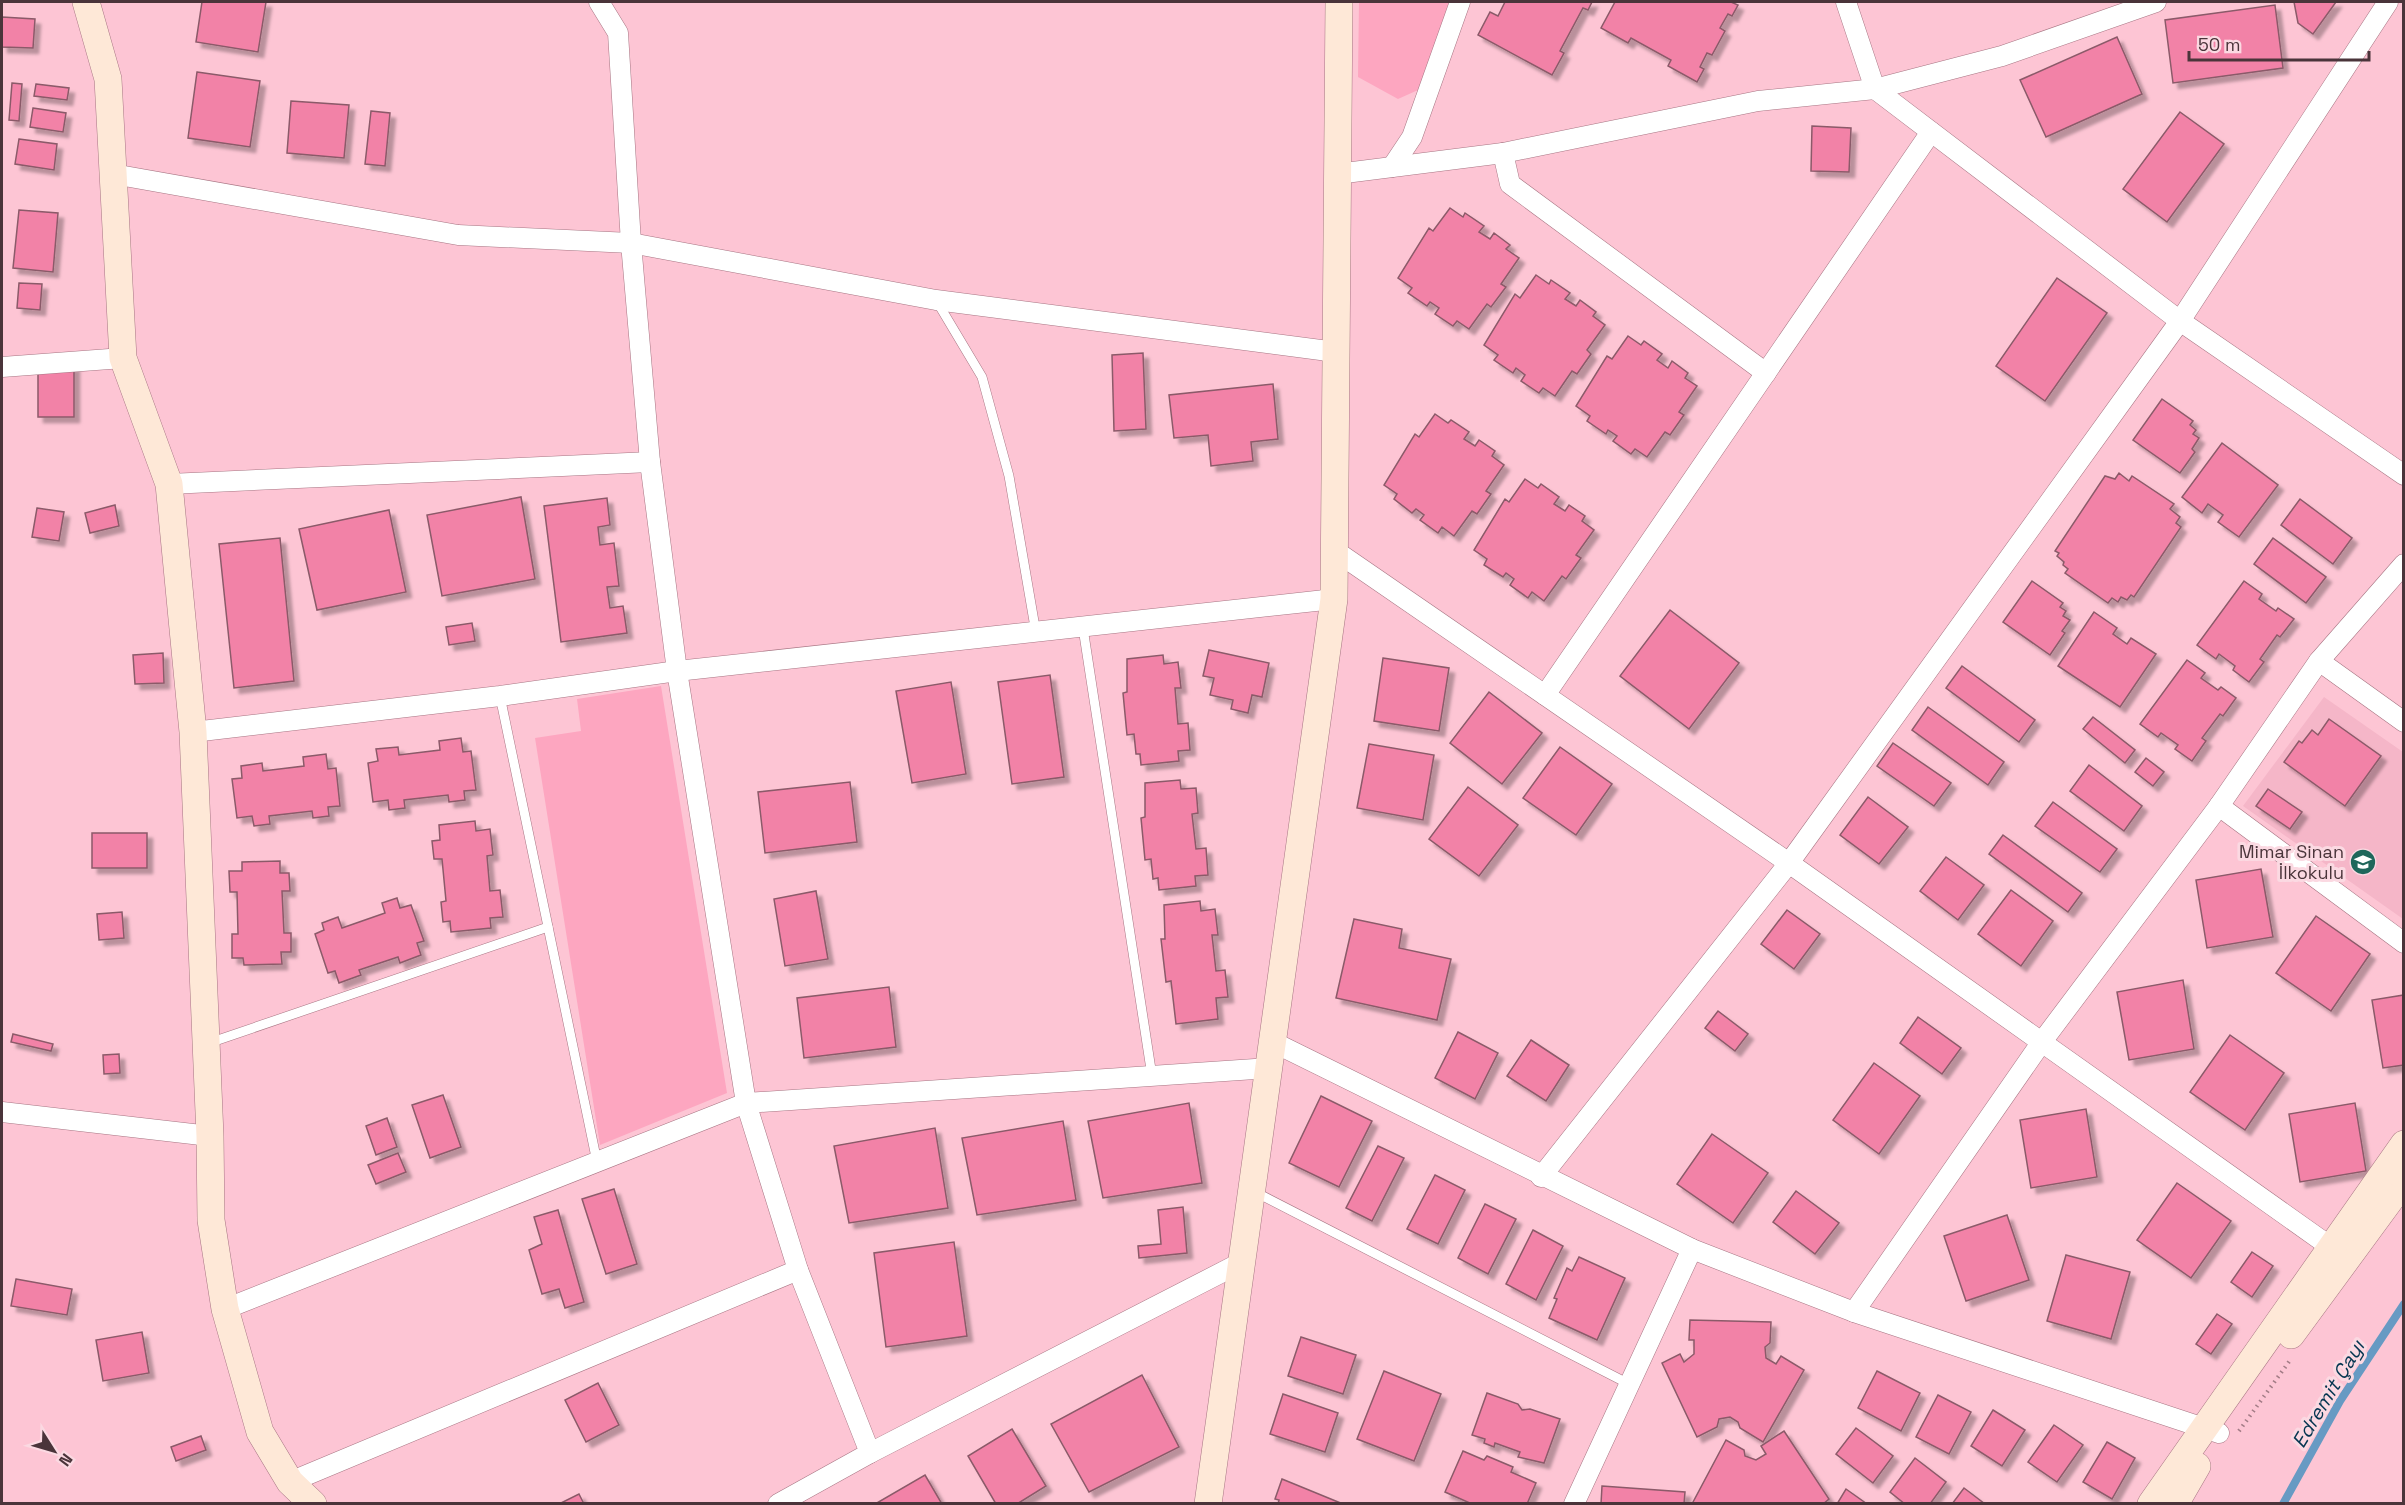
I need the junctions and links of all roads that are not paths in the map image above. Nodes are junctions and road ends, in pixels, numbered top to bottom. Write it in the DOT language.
graph roads {
  1 [pos="86,2"];
  2 [pos="599,2"];
  3 [pos="1339,2"];
  4 [pos="1460,2"];
  5 [pos="1846,2"];
  6 [pos="2156,2"];
  7 [pos="2388,2"];
  8 [pos="1875,89"];
  9 [pos="1931,132"];
  10 [pos="1503,153"];
  11 [pos="1392,167"];
  12 [pos="113,174"];
  13 [pos="1337,174"];
  14 [pos="631,243"];
  15 [pos="936,300"];
  16 [pos="2180,321"];
  17 [pos="1336,352"];
  18 [pos="123,358"];
  19 [pos="2,367"];
  20 [pos="1766,373"];
  21 [pos="650,462"];
  22 [pos="2403,474"];
  23 [pos="169,484"];
  24 [pos="1334,550"];
  25 [pos="2403,564"];
  26 [pos="1334,599"];
  27 [pos="1083,628"];
  28 [pos="1036,634"];
  29 [pos="2319,661"];
  30 [pos="677,671"];
  31 [pos="1545,695"];
  32 [pos="500,696"];
  33 [pos="2403,722"];
  34 [pos="193,732"];
  35 [pos="2219,806"];
  36 [pos="1789,863"];
  37 [pos="548,927"];
  38 [pos="2403,944"];
  39 [pos="2041,1043"];
  40 [pos="206,1044"];
  41 [pos="1272,1055"];
  42 [pos="1152,1076"];
  43 [pos="746,1103"];
  44 [pos="2,1112"];
  45 [pos="210,1136"];
  46 [pos="2403,1144"];
  47 [pos="597,1162"];
  48 [pos="1541,1177"];
  49 [pos="2403,1181"];
  50 [pos="1252,1191"];
  51 [pos="1692,1249"];
  52 [pos="2339,1253"];
  53 [pos="1242,1262"];
  54 [pos="798,1270"];
  55 [pos="225,1309"];
  56 [pos="1854,1312"];
  57 [pos="1629,1384"];
  58 [pos="2211,1431"];
  59 [pos="870,1453"];
  60 [pos="290,1482"];
  61 [pos="313,1503"];
  62 [pos="778,1503"];
  63 [pos="1208,1503"];
  64 [pos="1574,1503"];
  65 [pos="2151,1503"];
  66 [pos="2175,1503"];
  1 -- 12 [label="street"];
  2 -- 14 [label="street"];
  3 -- 13 [label="street"];
  4 -- 11 [label="street"];
  5 -- 8 [label="street"];
  6 -- 8 [label="street"];
  7 -- 16 [label="street"];
  8 -- 9 [label="street"];
  8 -- 10 [label="street"];
  9 -- 16 [label="street"];
  9 -- 20 [label="street"];
  10 -- 11 [label="street"];
  10 -- 20 [label="street"];
  11 -- 13 [label="street"];
  12 -- 14 [label="street"];
  12 -- 18 [label="street"];
  13 -- 17 [label="street"];
  14 -- 15 [label="street"];
  14 -- 21 [label="street"];
  15 -- 17 [label="street"];
  15 -- 28 [label="lane"];
  16 -- 22 [label="street"];
  16 -- 36 [label="street"];
  17 -- 24 [label="street"];
  18 -- 19 [label="street"];
  18 -- 23 [label="street"];
  20 -- 31 [label="street"];
  21 -- 23 [label="street"];
  21 -- 30 [label="street"];
  23 -- 34 [label="street"];
  24 -- 26 [label="street"];
  24 -- 31 [label="street"];
  25 -- 29 [label="street"];
  26 -- 27 [label="street"];
  26 -- 41 [label="street"];
  27 -- 28 [label="street"];
  27 -- 42 [label="lane"];
  28 -- 30 [label="street"];
  29 -- 33 [label="street"];
  29 -- 35 [label="street"];
  30 -- 32 [label="street"];
  30 -- 43 [label="street"];
  31 -- 36 [label="street"];
  32 -- 34 [label="street"];
  32 -- 37 [label="lane"];
  34 -- 40 [label="street"];
  35 -- 38 [label="street"];
  35 -- 39 [label="street"];
  36 -- 39 [label="street"];
  36 -- 48 [label="street"];
  37 -- 40 [label="lane"];
  37 -- 47 [label="lane"];
  39 -- 52 [label="street"];
  39 -- 56 [label="street"];
  40 -- 45 [label="street"];
  41 -- 42 [label="street"];
  41 -- 48 [label="street"];
  41 -- 50 [label="street"];
  42 -- 43 [label="street"];
  43 -- 47 [label="street"];
  43 -- 54 [label="street"];
  44 -- 45 [label="street"];
  45 -- 55 [label="street"];
  46 -- 52 [label="street"];
  47 -- 55 [label="street"];
  48 -- 51 [label="street"];
  49 -- 52 [label="street"];
  50 -- 53 [label="street"];
  50 -- 57 [label="lane"];
  51 -- 56 [label="street"];
  51 -- 57 [label="street"];
  52 -- 58 [label="street"];
  53 -- 59 [label="street"];
  53 -- 63 [label="street"];
  54 -- 59 [label="street"];
  54 -- 60 [label="street"];
  55 -- 60 [label="street"];
  56 -- 58 [label="street"];
  57 -- 64 [label="street"];
  58 -- 65 [label="street"];
  58 -- 66 [label="street"];
  59 -- 62 [label="street"];
  60 -- 61 [label="street"];
}
